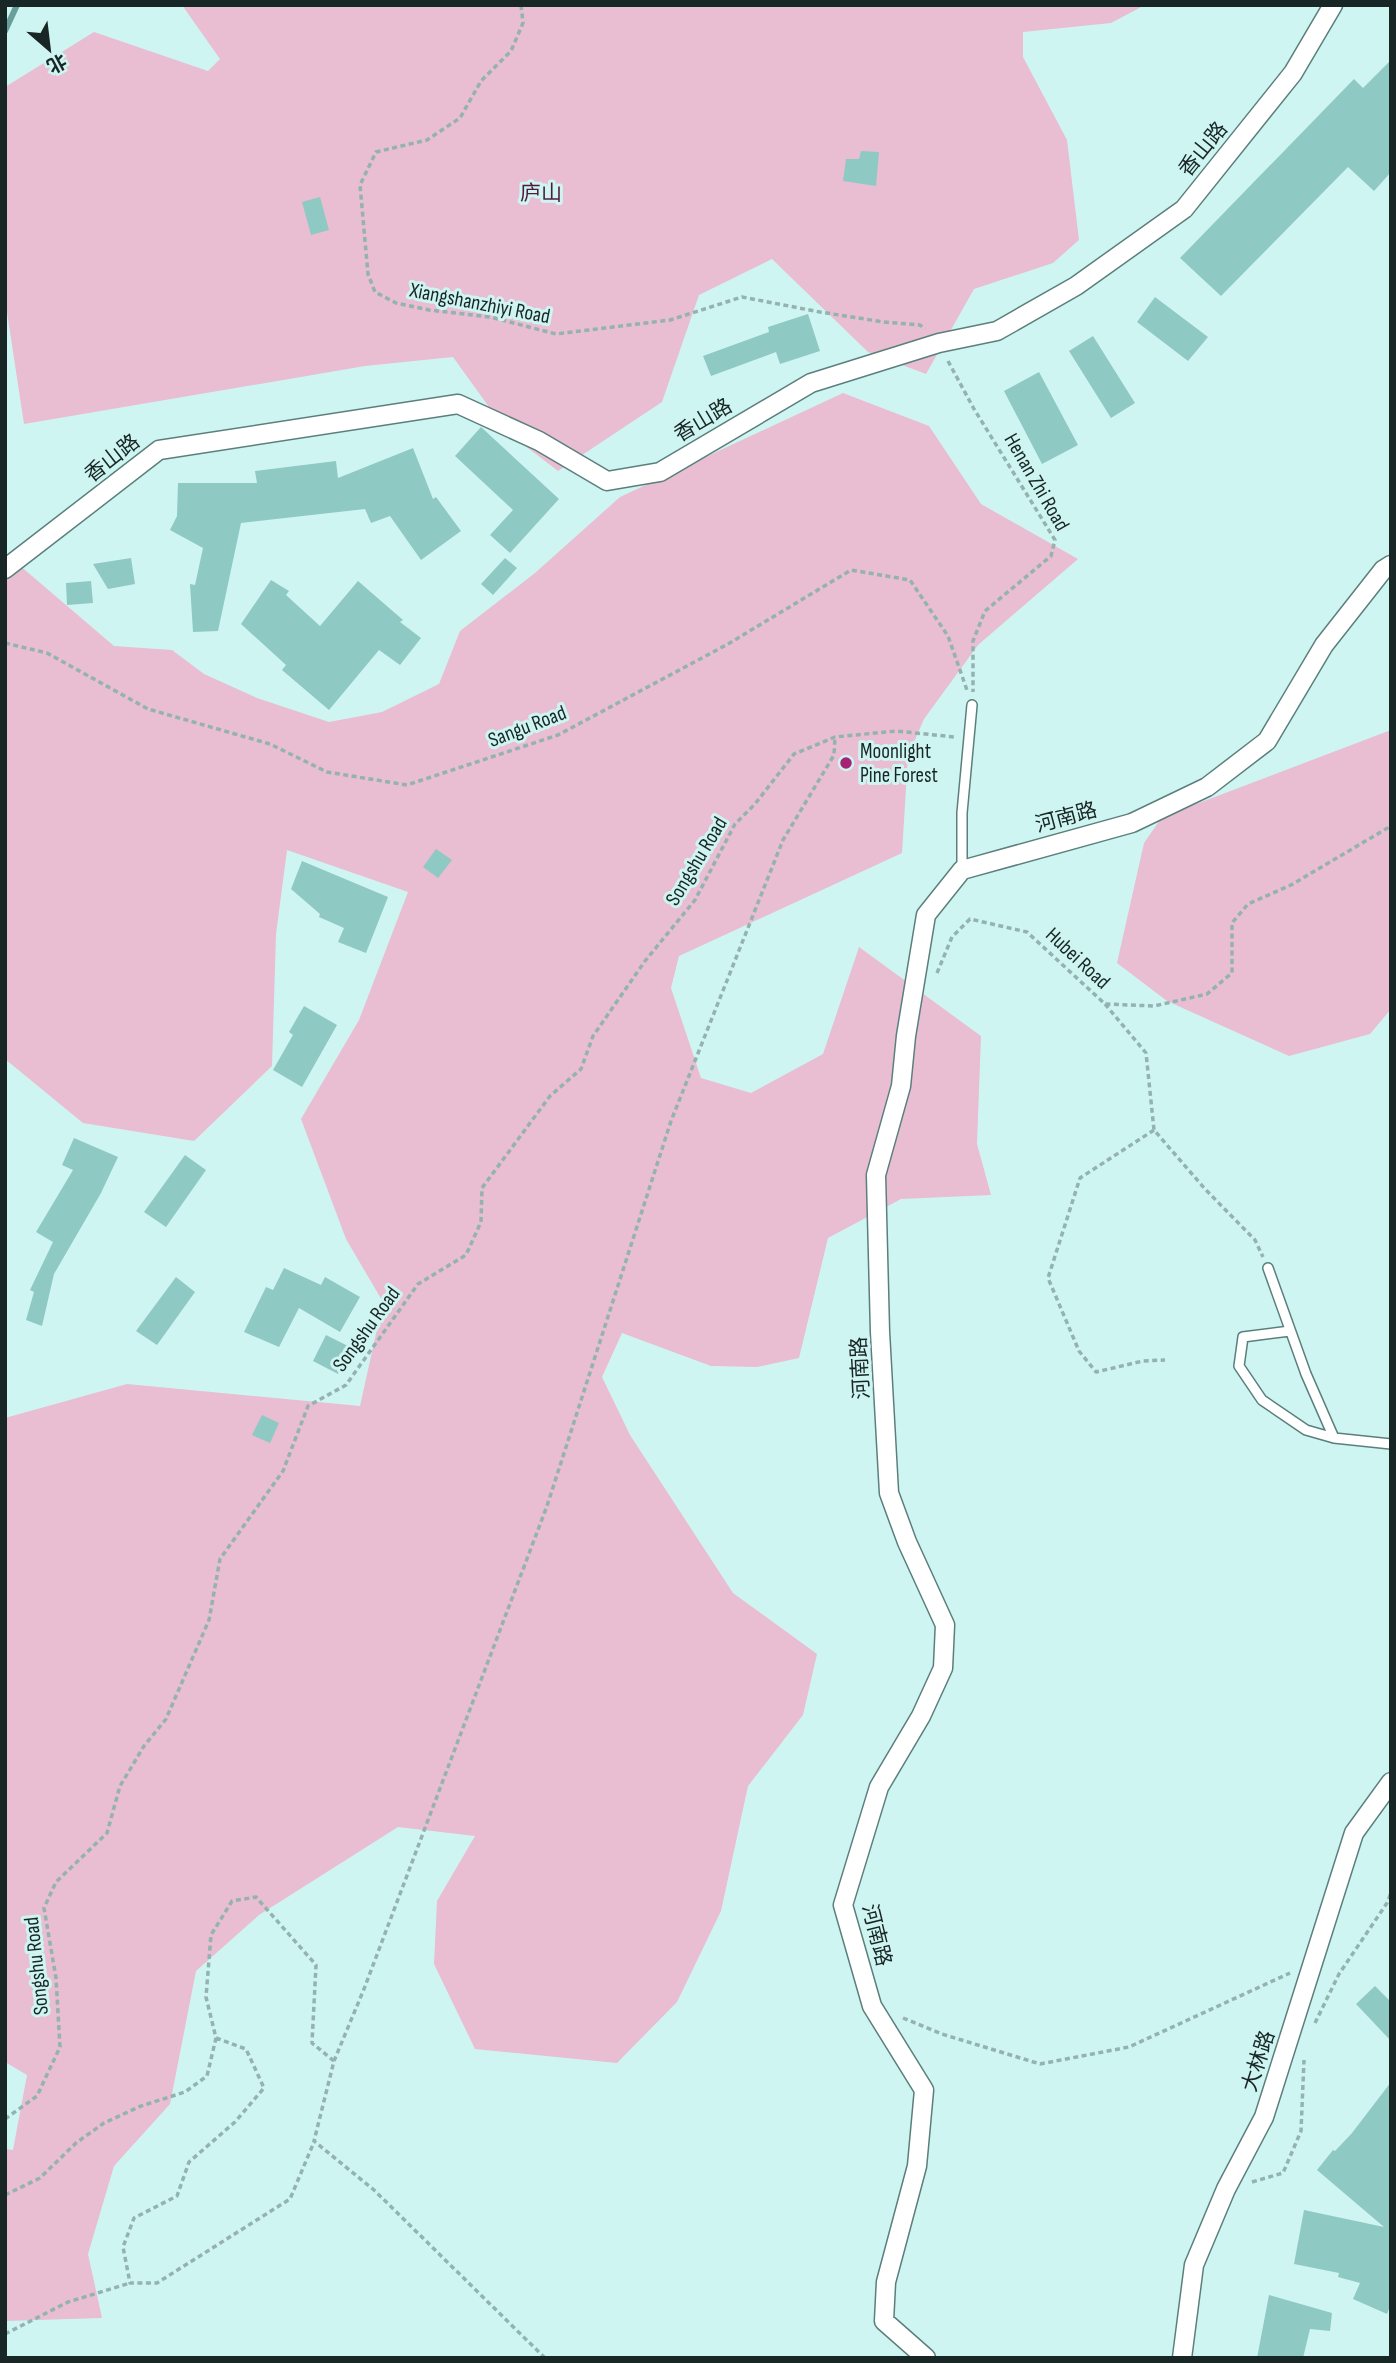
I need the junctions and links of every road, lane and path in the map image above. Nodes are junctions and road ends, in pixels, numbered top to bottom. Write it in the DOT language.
graph roads {
  1 [pos="521,5"];
  2 [pos="1334,5"];
  3 [pos="939,343"];
  4 [pos="1391,565"];
  5 [pos="5,569"];
  6 [pos="5,643"];
  7 [pos="972,705"];
  8 [pos="835,737"];
  9 [pos="969,738"];
  10 [pos="1391,826"];
  11 [pos="962,870"];
  12 [pos="936,975"];
  13 [pos="1105,1004"];
  14 [pos="1154,1130"];
  15 [pos="1268,1268"];
  16 [pos="1290,1331"];
  17 [pos="1165,1360"];
  18 [pos="1334,1438"];
  19 [pos="1391,1444"];
  20 [pos="1391,1782"];
  21 [pos="1391,1893"];
  22 [pos="1313,1962"];
  23 [pos="872,2006"];
  24 [pos="1310,2034"];
  25 [pos="216,2038"];
  26 [pos="1304,2058"];
  27 [pos="334,2061"];
  28 [pos="5,2119"];
  29 [pos="314,2141"];
  30 [pos="1226,2189"];
  31 [pos="5,2194"];
  32 [pos="130,2283"];
  33 [pos="5,2334"];
  34 [pos="545,2358"];
  35 [pos="926,2358"];
  36 [pos="1182,2358"];
  1 -- 3 [label="path, Xiangshanzhiyi Road"];
  2 -- 3 [label="street, 香山路"];
  3 -- 5 [label="street, 香山路"];
  3 -- 7 [label="path, Henan Zhi Road"];
  4 -- 11 [label="street, 河南路"];
  6 -- 7 [label="path, Sangu Road"];
  7 -- 9 [label="lane"];
  8 -- 9 [label="path, Songshu Road"];
  8 -- 27 [label="path"];
  8 -- 28 [label="path, Songshu Road"];
  9 -- 11 [label="lane"];
  10 -- 13 [label="path, Hubei Road"];
  11 -- 23 [label="street, 河南路"];
  12 -- 13 [label="path, Hubei Road"];
  13 -- 14 [label="path"];
  14 -- 15 [label="path"];
  14 -- 17 [label="path"];
  15 -- 16 [label="lane"];
  16 -- 18 [label="lane"];
  16 -- 18 [label="lane"];
  18 -- 19 [label="lane"];
  20 -- 22 [label="street, 大林路"];
  21 -- 24 [label="path"];
  22 -- 23 [label="path"];
  22 -- 30 [label="street, 大林路"];
  23 -- 35 [label="street, 河南路"];
  25 -- 27 [label="path"];
  25 -- 31 [label="path"];
  25 -- 32 [label="path"];
  26 -- 30 [label="path"];
  27 -- 29 [label="path"];
  29 -- 32 [label="path"];
  29 -- 34 [label="path"];
  30 -- 36 [label="street, 大林路"];
  32 -- 33 [label="path"];
}
